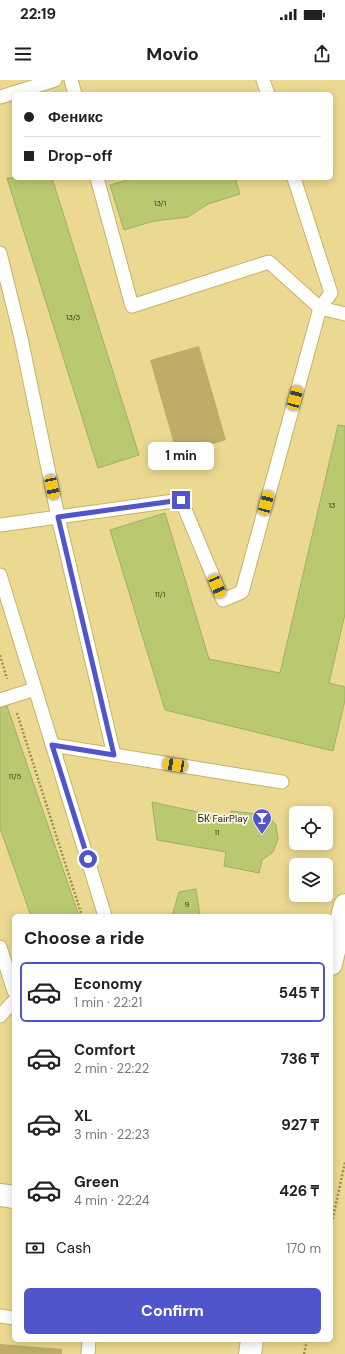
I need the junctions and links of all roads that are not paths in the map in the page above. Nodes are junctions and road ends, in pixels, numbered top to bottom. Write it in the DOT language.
graph roads {
  1 [pos="54,80"];
  2 [pos="71,80"];
  3 [pos="263,80"];
  4 [pos="16,92"];
  5 [pos="74,92"];
  6 [pos="267,92"];
  7 [pos="12,93"];
  8 [pos="0,97"];
  9 [pos="99,180"];
  10 [pos="295,180"];
  11 [pos="0,253"];
  12 [pos="320,308"];
  13 [pos="345,314"];
  14 [pos="58,517"];
  15 [pos="0,525"];
  16 [pos="0,575"];
  17 [pos="35,689"];
  18 [pos="6,698"];
  19 [pos="52,745"];
  20 [pos="114,755"];
  21 [pos="282,782"];
  22 [pos="345,905"];
  23 [pos="104,914"];
  24 [pos="0,947"];
  25 [pos="333,956"];
  26 [pos="12,985"];
  27 [pos="12,1003"];
  28 [pos="0,1016"];
  29 [pos="0,1195"];
  30 [pos="12,1196"];
  31 [pos="0,1316"];
  32 [pos="12,1318"];
  33 [pos="89,1342"];
  34 [pos="252,1342"];
  35 [pos="88,1354"];
  36 [pos="250,1354"];
  1 -- 4 [label="lane"];
  2 -- 5 [label="lane"];
  3 -- 6 [label="lane"];
  7 -- 8 [label="lane"];
  9 -- 12 [label="lane"];
  10 -- 12 [label="lane"];
  11 -- 14 [label="lane"];
  12 -- 13 [label="lane"];
  12 -- 14 [label="lane"];
  14 -- 15 [label="lane"];
  14 -- 20 [label="lane"];
  16 -- 17 [label="lane"];
  17 -- 18 [label="lane"];
  17 -- 19 [label="lane"];
  19 -- 20 [label="lane"];
  19 -- 23 [label="lane"];
  20 -- 21 [label="lane"];
  22 -- 25 [label="street"];
  24 -- 26 [label="lane"];
  27 -- 28 [label="lane"];
  29 -- 30 [label="street"];
  31 -- 32 [label="lane"];
  33 -- 35 [label="lane"];
  34 -- 36 [label="street"];
}
